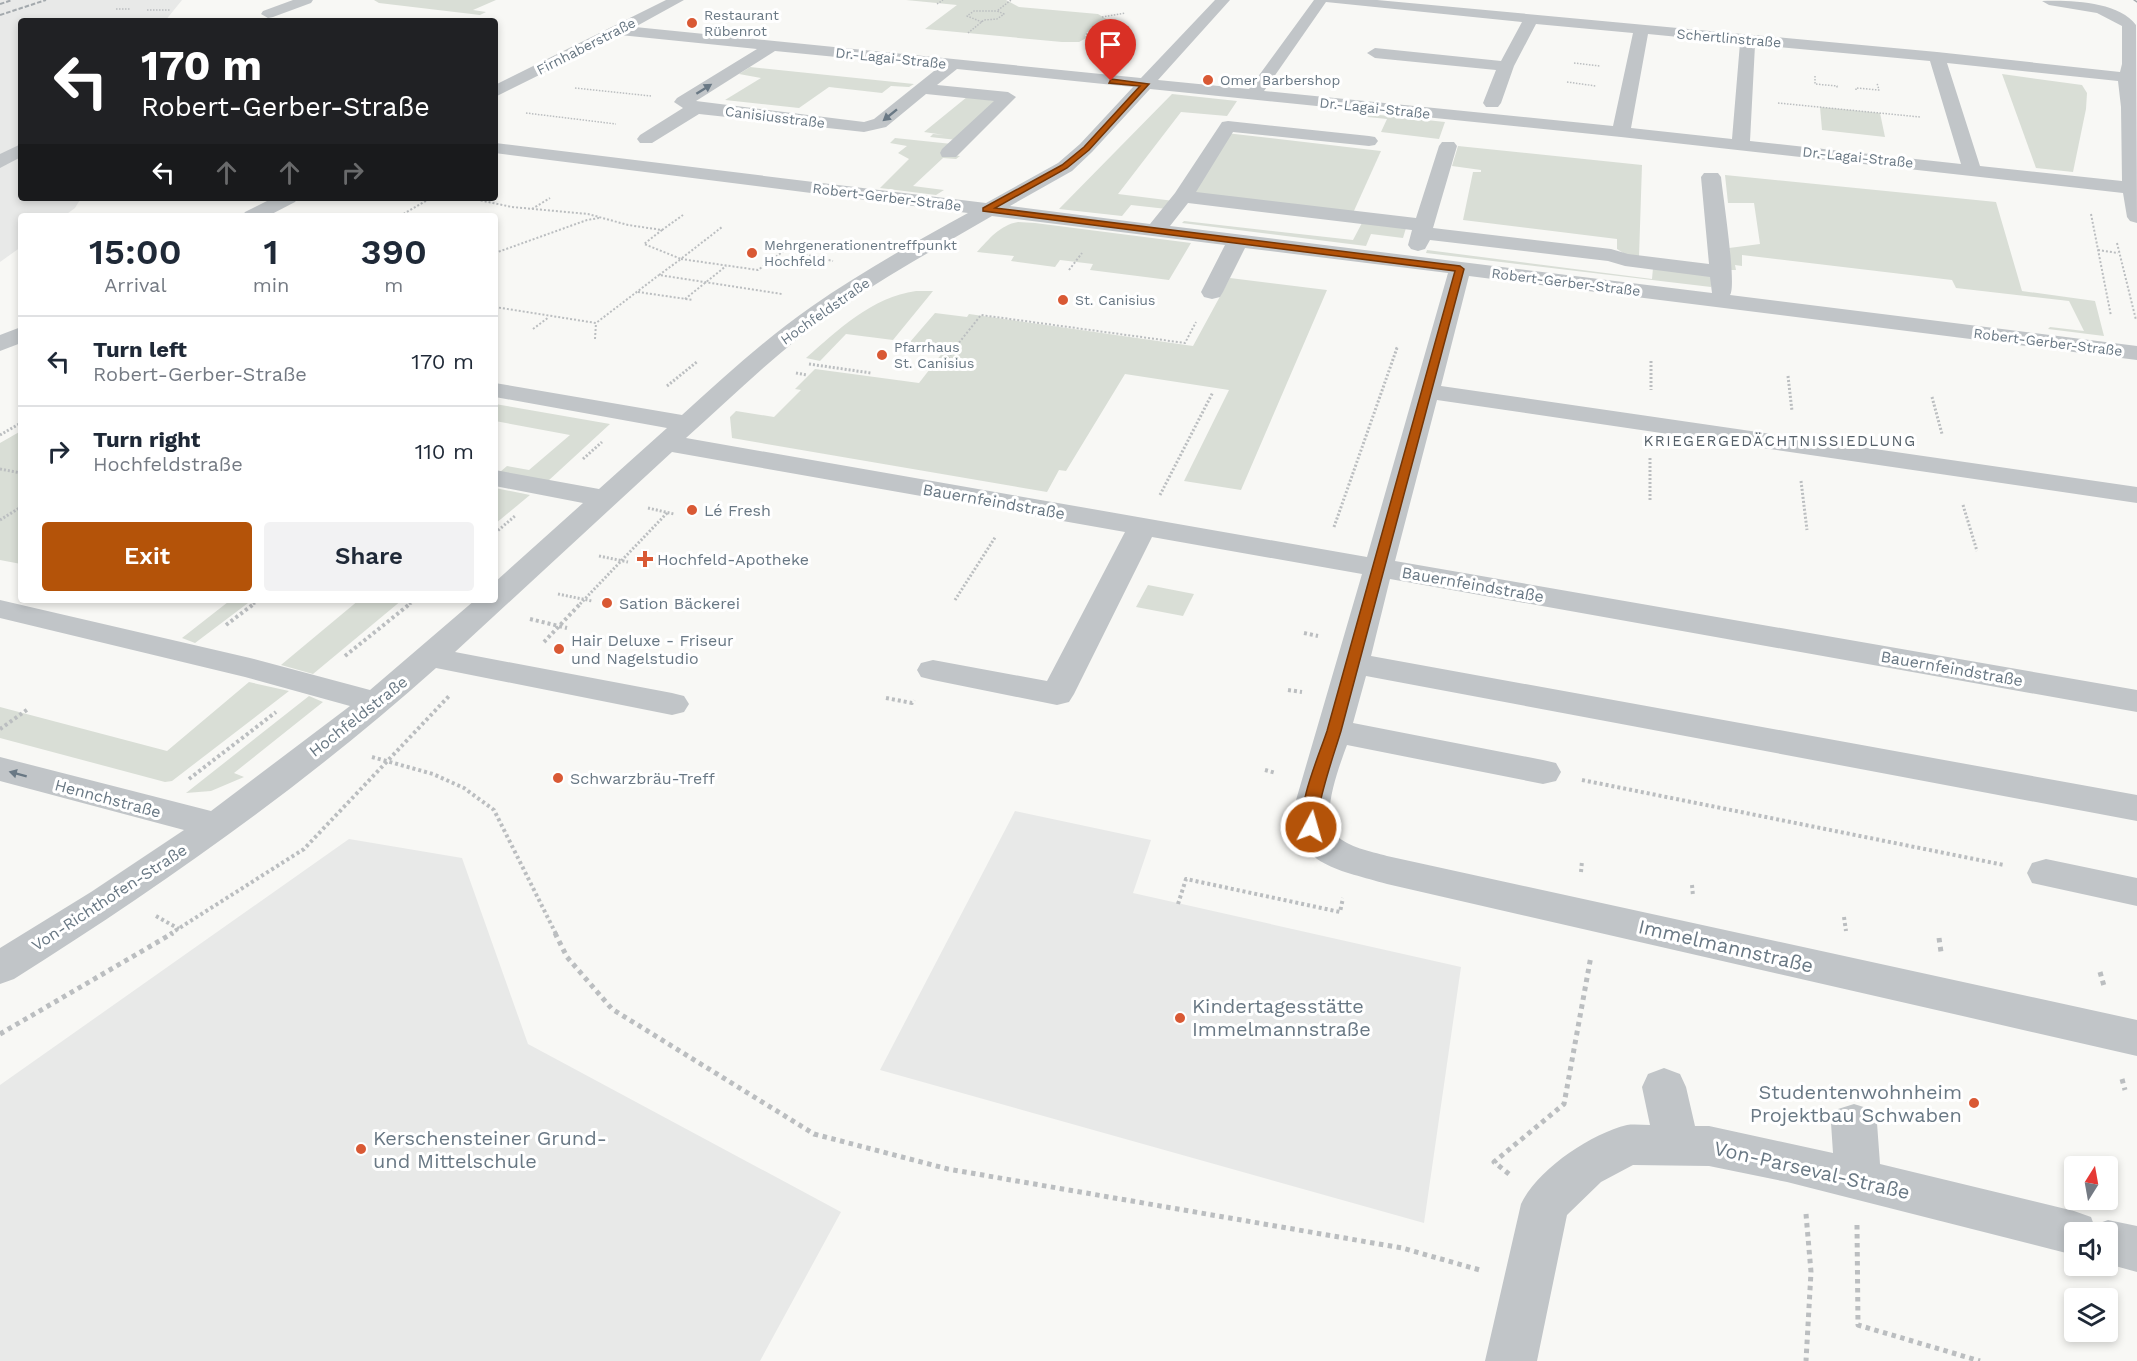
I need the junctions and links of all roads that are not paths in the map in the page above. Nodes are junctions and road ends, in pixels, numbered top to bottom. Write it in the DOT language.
graph roads {
  1 [pos="306,0"];
  2 [pos="677,0"];
  3 [pos="1223,0"];
  4 [pos="1321,0"];
  5 [pos="1332,0"];
  6 [pos="2049,1"];
  7 [pos="268,14"];
  8 [pos="1531,19"];
  9 [pos="1641,29"];
  10 [pos="617,30"];
  11 [pos="1748,39"];
  12 [pos="772,46"];
  13 [pos="1375,53"];
  14 [pos="1937,57"];
  15 [pos="952,64"];
  16 [pos="1506,66"];
  17 [pos="2133,78"];
  18 [pos="1145,84"];
  19 [pos="921,89"];
  20 [pos="498,90"];
  21 [pos="1253,95"];
  22 [pos="1492,103"];
  23 [pos="696,108"];
  24 [pos="1621,132"];
  25 [pos="646,139"];
  26 [pos="1369,141"];
  27 [pos="1741,145"];
  28 [pos="1448,146"];
  29 [pos="498,148"];
  30 [pos="18,151"];
  31 [pos="949,153"];
  32 [pos="0,162"];
  33 [pos="1972,170"];
  34 [pos="1712,177"];
  35 [pos="2132,188"];
  36 [pos="1183,196"];
  37 [pos="282,201"];
  38 [pos="986,210"];
  39 [pos="258,213"];
  40 [pos="2137,217"];
  41 [pos="1423,229"];
  42 [pos="1155,231"];
  43 [pos="1238,241"];
  44 [pos="1413,263"];
  45 [pos="1460,269"];
  46 [pos="1722,272"];
  47 [pos="1212,292"];
  48 [pos="1722,301"];
  49 [pos="2128,352"];
  50 [pos="498,391"];
  51 [pos="1426,392"];
  52 [pos="678,434"];
  53 [pos="498,479"];
  54 [pos="2137,495"];
  55 [pos="607,499"];
  56 [pos="1143,526"];
  57 [pos="1378,567"];
  58 [pos="498,595"];
  59 [pos="490,603"];
  60 [pos="0,609"];
  61 [pos="431,657"];
  62 [pos="1352,663"];
  63 [pos="933,670"];
  64 [pos="2137,701"];
  65 [pos="377,703"];
  66 [pos="672,704"];
  67 [pos="1334,731"];
  68 [pos="0,769"];
  69 [pos="1543,772"];
  70 [pos="2137,808"];
  71 [pos="217,826"];
  72 [pos="2046,873"];
  73 [pos="2137,892"];
  74 [pos="0,968"];
  75 [pos="2137,1038"];
  76 [pos="1664,1087"];
  77 [pos="1854,1123"];
  78 [pos="1677,1146"];
  79 [pos="1858,1179"];
  80 [pos="2064,1230"];
  81 [pos="2118,1244"];
  82 [pos="2137,1249"];
  83 [pos="1511,1361"];
  1 -- 7 [label="street"];
  2 -- 10 [label="street, Firnhaberstraße"];
  3 -- 18 [label="street, Hochfeldstraße"];
  4 -- 21 [label="street"];
  5 -- 8 [label="street, Schertlinstraße"];
  6 -- 17 [label="street"];
  8 -- 9 [label="street, Schertlinstraße"];
  8 -- 16 [label="street"];
  9 -- 11 [label="street, Schertlinstraße"];
  9 -- 24 [label="street"];
  10 -- 12 [label="street, Dr.-Lagai-Straße"];
  10 -- 20 [label="street, Firnhaberstraße"];
  11 -- 14 [label="street, Schertlinstraße"];
  11 -- 27 [label="street"];
  12 -- 15 [label="street, Dr.-Lagai-Straße"];
  23 -- 12 [label="street, Canisiusstraße, one-way"];
  13 -- 16 [label="street"];
  14 -- 17 [label="street, Schertlinstraße"];
  14 -- 33 [label="street"];
  15 -- 18 [label="street, Dr.-Lagai-Straße"];
  15 -- 19 [label="street, Canisiusstraße"];
  16 -- 22 [label="street"];
  17 -- 35 [label="street"];
  18 -- 21 [label="street, Dr.-Lagai-Straße"];
  18 -- 38 [label="street, Hochfeldstraße"];
  19 -- 23 [label="street, Canisiusstraße, one-way"];
  19 -- 31 [label="street"];
  21 -- 24 [label="street, Dr.-Lagai-Straße"];
  23 -- 25 [label="street"];
  24 -- 27 [label="street, Dr.-Lagai-Straße"];
  26 -- 36 [label="street"];
  27 -- 33 [label="street, Dr.-Lagai-Straße"];
  28 -- 41 [label="street"];
  29 -- 38 [label="street, Robert-Gerber-Straße"];
  30 -- 32 [label="street"];
  33 -- 35 [label="street, Dr.-Lagai-Straße"];
  34 -- 46 [label="street"];
  35 -- 40 [label="street"];
  36 -- 41 [label="street"];
  36 -- 42 [label="street"];
  37 -- 39 [label="street"];
  38 -- 42 [label="street, Robert-Gerber-Straße"];
  38 -- 52 [label="street, Hochfeldstraße"];
  41 -- 44 [label="street"];
  41 -- 46 [label="street"];
  42 -- 43 [label="street, Robert-Gerber-Straße"];
  43 -- 44 [label="street, Robert-Gerber-Straße"];
  43 -- 47 [label="street"];
  44 -- 45 [label="street, Robert-Gerber-Straße"];
  45 -- 48 [label="street, Robert-Gerber-Straße"];
  45 -- 51 [label="street"];
  46 -- 48 [label="street"];
  48 -- 49 [label="street, Robert-Gerber-Straße"];
  50 -- 52 [label="street, Bauernfeindstraße"];
  51 -- 54 [label="street"];
  51 -- 57 [label="street"];
  52 -- 55 [label="street, Hochfeldstraße"];
  52 -- 56 [label="street, Bauernfeindstraße"];
  53 -- 55 [label="street"];
  55 -- 58 [label="street, Hochfeldstraße"];
  56 -- 57 [label="street, Bauernfeindstraße"];
  56 -- 63 [label="street"];
  57 -- 62 [label="street"];
  57 -- 64 [label="street, Bauernfeindstraße"];
  59 -- 61 [label="street, Hochfeldstraße"];
  60 -- 65 [label="street"];
  61 -- 65 [label="street, Hochfeldstraße"];
  61 -- 66 [label="street"];
  62 -- 67 [label="street"];
  62 -- 70 [label="street"];
  65 -- 71 [label="street, Hochfeldstraße"];
  67 -- 69 [label="street"];
  67 -- 75 [label="street, Immelmannstraße"];
  71 -- 68 [label="street, Hennchstraße, one-way"];
  71 -- 74 [label="street, Von-Richthofen-Straße"];
  72 -- 73 [label="street"];
  76 -- 78 [label="street"];
  77 -- 79 [label="street"];
  78 -- 79 [label="street, Von-Parseval-Straße"];
  78 -- 83 [label="street, Von-Parseval-Straße"];
  79 -- 80 [label="street, Von-Parseval-Straße"];
  81 -- 82 [label="street"];
}
